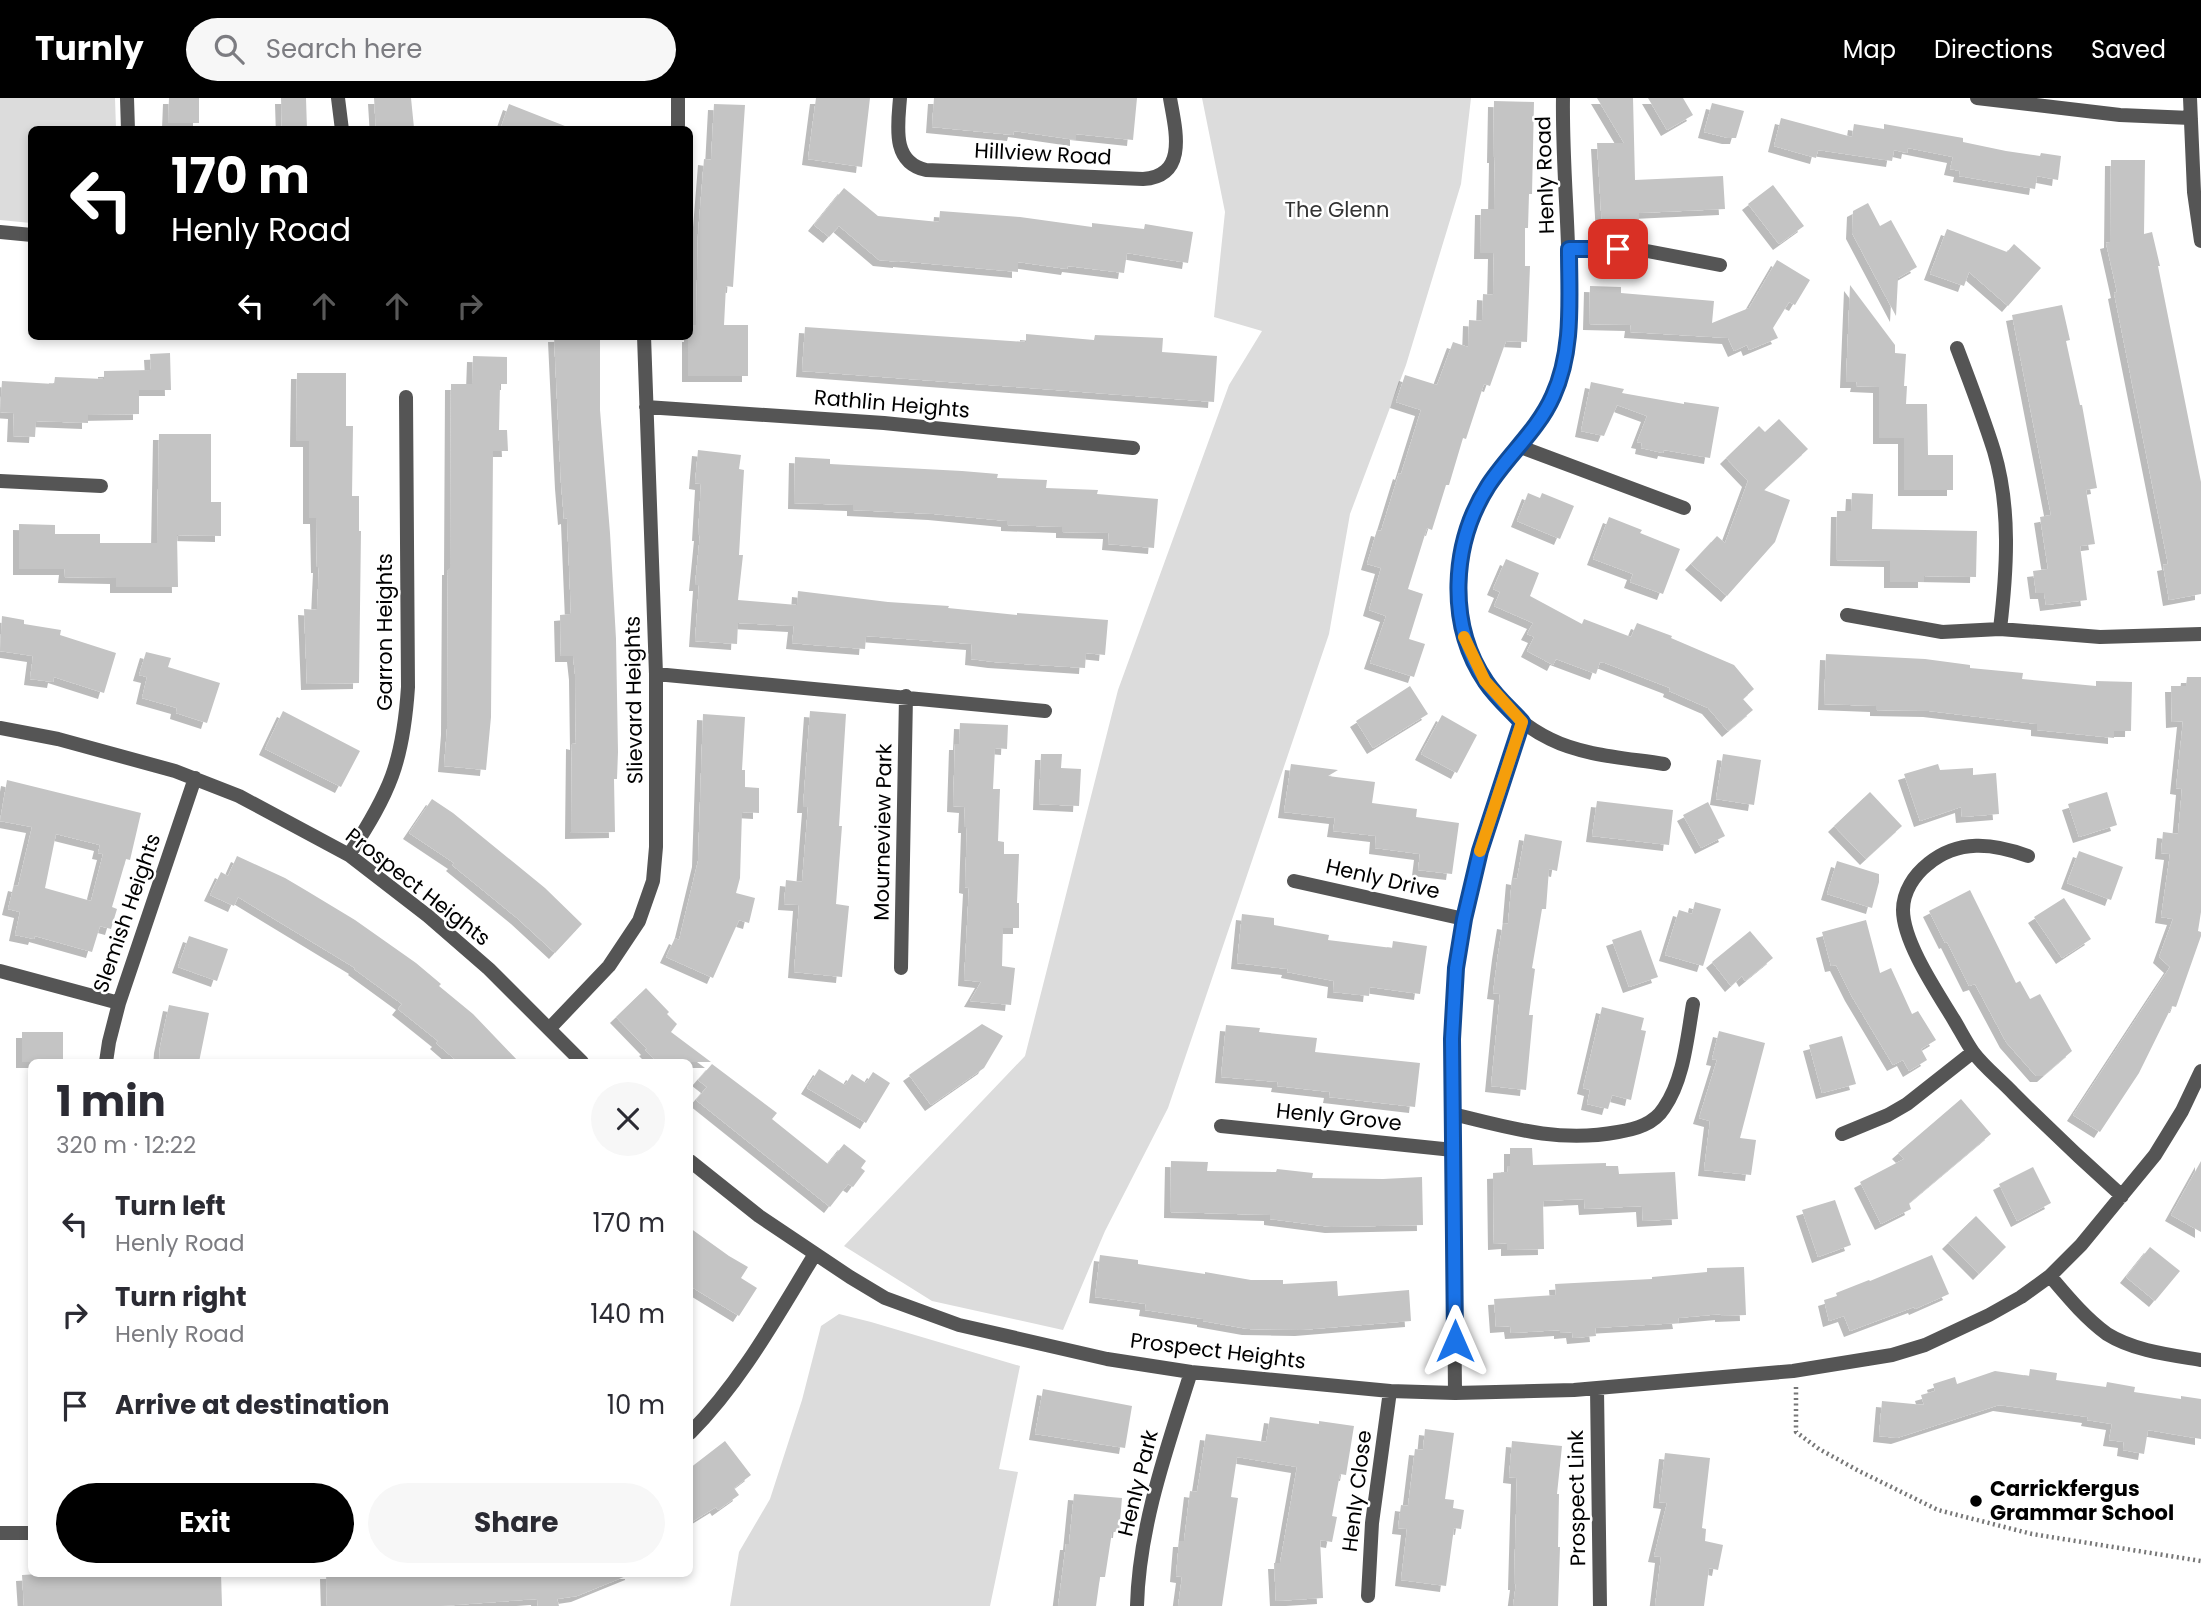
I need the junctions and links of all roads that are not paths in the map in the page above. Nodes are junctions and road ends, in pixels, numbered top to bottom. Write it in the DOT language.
graph roads {
  1 [pos="127,98"];
  2 [pos="338,98"];
  3 [pos="678,98"];
  4 [pos="900,98"];
  5 [pos="1170,98"];
  6 [pos="1563,98"];
  7 [pos="1977,98"];
  8 [pos="2190,98"];
  9 [pos="2191,118"];
  10 [pos="128,126"];
  11 [pos="342,126"];
  12 [pos="678,126"];
  13 [pos="0,232"];
  14 [pos="28,235"];
  15 [pos="2201,241"];
  16 [pos="1569,249"];
  17 [pos="1720,265"];
  18 [pos="644,340"];
  19 [pos="1957,348"];
  20 [pos="406,397"];
  21 [pos="646,407"];
  22 [pos="1518,446"];
  23 [pos="1133,448"];
  24 [pos="0,481"];
  25 [pos="101,486"];
  26 [pos="1684,508"];
  27 [pos="1847,614"];
  28 [pos="2000,629"];
  29 [pos="2201,634"];
  30 [pos="656,674"];
  31 [pos="906,696"];
  32 [pos="1045,711"];
  33 [pos="1522,722"];
  34 [pos="0,728"];
  35 [pos="1664,764"];
  36 [pos="195,778"];
  37 [pos="349,855"];
  38 [pos="2028,856"];
  39 [pos="1294,881"];
  40 [pos="1464,919"];
  41 [pos="901,968"];
  42 [pos="0,971"];
  43 [pos="119,1003"];
  44 [pos="1693,1004"];
  45 [pos="549,1028"];
  46 [pos="1973,1052"];
  47 [pos="106,1059"];
  48 [pos="579,1059"];
  49 [pos="2201,1071"];
  50 [pos="1453,1114"];
  51 [pos="1221,1126"];
  52 [pos="1842,1134"];
  53 [pos="1453,1150"];
  54 [pos="693,1163"];
  55 [pos="2122,1196"];
  56 [pos="815,1254"];
  57 [pos="2050,1276"];
  58 [pos="2201,1360"];
  59 [pos="1191,1372"];
  60 [pos="1597,1388"];
  61 [pos="1390,1391"];
  62 [pos="1455,1393"];
  63 [pos="693,1430"];
  64 [pos="28,1532"];
  65 [pos="0,1533"];
  66 [pos="1368,1596"];
  67 [pos="1137,1606"];
  68 [pos="1600,1606"];
  1 -- 10 [label="street"];
  2 -- 11 [label="street"];
  3 -- 12 [label="street"];
  4 -- 5 [label="street, Hillview Road"];
  6 -- 16 [label="street, Henly Road"];
  7 -- 9 [label="street"];
  8 -- 9 [label="street"];
  9 -- 15 [label="street"];
  13 -- 14 [label="street"];
  16 -- 17 [label="street, Henly Road"];
  16 -- 22 [label="street, Henly Road"];
  18 -- 21 [label="street, Slievard Heights"];
  19 -- 28 [label="street"];
  20 -- 37 [label="street, Garron Heights"];
  21 -- 23 [label="street, Rathlin Heights"];
  21 -- 30 [label="street, Slievard Heights"];
  22 -- 26 [label="street"];
  22 -- 33 [label="street, Henly Road"];
  24 -- 25 [label="street"];
  27 -- 28 [label="street"];
  28 -- 29 [label="street"];
  30 -- 31 [label="street"];
  30 -- 45 [label="street, Slievard Heights"];
  31 -- 32 [label="street"];
  31 -- 41 [label="street, Mourneview Park"];
  33 -- 35 [label="street, Henly Road"];
  33 -- 40 [label="street"];
  34 -- 36 [label="street, Prospect Heights"];
  36 -- 37 [label="street, Prospect Heights"];
  36 -- 43 [label="street, Slemish Heights"];
  37 -- 45 [label="street, Prospect Heights"];
  38 -- 46 [label="street"];
  39 -- 40 [label="street, Henly Drive"];
  40 -- 50 [label="street"];
  42 -- 43 [label="street"];
  43 -- 47 [label="street, Slemish Heights"];
  44 -- 50 [label="street"];
  45 -- 48 [label="street, Prospect Heights"];
  46 -- 52 [label="street"];
  46 -- 55 [label="street"];
  49 -- 55 [label="street, Prospect Heights"];
  50 -- 53 [label="street"];
  51 -- 53 [label="street, Henly Grove"];
  53 -- 62 [label="street"];
  54 -- 56 [label="street, Prospect Heights"];
  55 -- 57 [label="street, Prospect Heights"];
  56 -- 59 [label="street, Prospect Heights"];
  56 -- 63 [label="street"];
  57 -- 58 [label="street"];
  57 -- 60 [label="street, Prospect Heights"];
  59 -- 61 [label="street, Prospect Heights"];
  59 -- 67 [label="street, Henly Park"];
  60 -- 62 [label="street, Prospect Heights"];
  60 -- 68 [label="street, Prospect Link"];
  61 -- 62 [label="street, Prospect Heights"];
  61 -- 66 [label="street, Henly Close"];
  64 -- 65 [label="street"];
}
